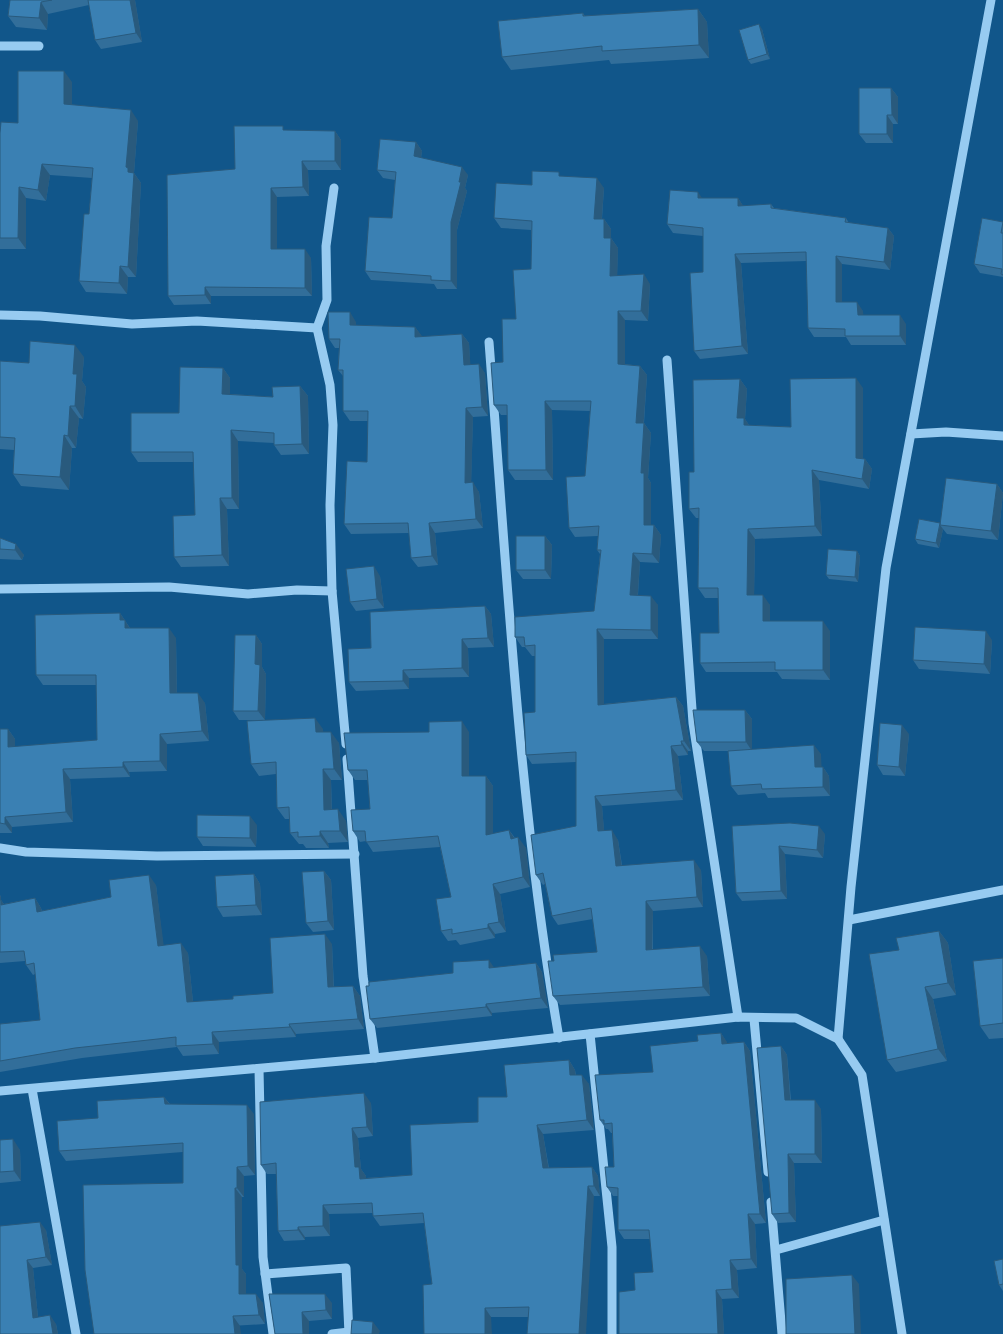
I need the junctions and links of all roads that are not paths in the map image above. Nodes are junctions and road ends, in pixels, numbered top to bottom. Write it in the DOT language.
graph roads {
  1 [pos="991,0"];
  2 [pos="0,46"];
  3 [pos="39,46"];
  4 [pos="334,188"];
  5 [pos="0,315"];
  6 [pos="317,328"];
  7 [pos="489,342"];
  8 [pos="667,360"];
  9 [pos="911,434"];
  10 [pos="1003,436"];
  11 [pos="0,589"];
  12 [pos="332,591"];
  13 [pos="0,848"];
  14 [pos="355,854"];
  15 [pos="1003,890"];
  16 [pos="849,920"];
  17 [pos="738,1017"];
  18 [pos="754,1018"];
  19 [pos="590,1034"];
  20 [pos="559,1038"];
  21 [pos="838,1039"];
  22 [pos="375,1058"];
  23 [pos="259,1069"];
  24 [pos="32,1089"];
  25 [pos="0,1091"];
  26 [pos="769,1183"];
  27 [pos="770,1192"];
  28 [pos="884,1220"];
  29 [pos="776,1250"];
  30 [pos="265,1274"];
  31 [pos="349,1333"];
  32 [pos="76,1334"];
  33 [pos="273,1334"];
  34 [pos="332,1334"];
  35 [pos="612,1334"];
  36 [pos="782,1334"];
  37 [pos="902,1334"];
  1 -- 9 [label="street"];
  2 -- 3 [label="street"];
  4 -- 6 [label="street"];
  5 -- 6 [label="street"];
  6 -- 12 [label="street"];
  7 -- 20 [label="street"];
  8 -- 17 [label="street"];
  9 -- 10 [label="street"];
  9 -- 16 [label="street"];
  11 -- 12 [label="street"];
  12 -- 14 [label="street"];
  13 -- 14 [label="street"];
  14 -- 22 [label="street"];
  15 -- 16 [label="street"];
  16 -- 21 [label="street"];
  17 -- 18 [label="street"];
  17 -- 19 [label="street"];
  18 -- 21 [label="street"];
  18 -- 26 [label="street"];
  19 -- 20 [label="street"];
  19 -- 35 [label="street"];
  20 -- 22 [label="street"];
  21 -- 28 [label="street"];
  22 -- 23 [label="street"];
  23 -- 24 [label="street"];
  23 -- 30 [label="street"];
  24 -- 25 [label="street"];
  24 -- 32 [label="street"];
  27 -- 29 [label="street"];
  28 -- 29 [label="street"];
  28 -- 37 [label="street"];
  29 -- 36 [label="street"];
  30 -- 31 [label="street"];
  30 -- 33 [label="street"];
  31 -- 34 [label="street"];
}
